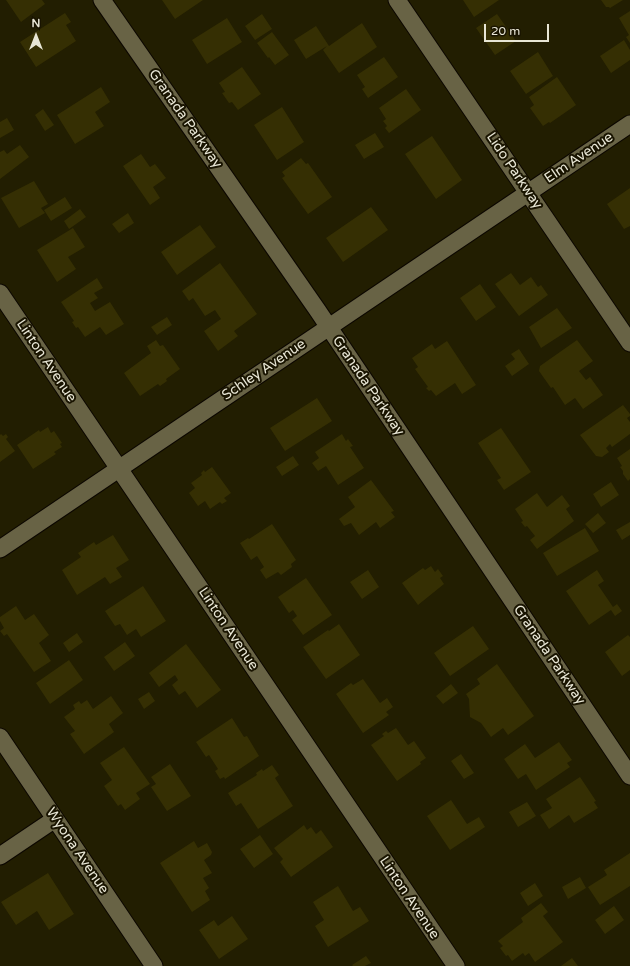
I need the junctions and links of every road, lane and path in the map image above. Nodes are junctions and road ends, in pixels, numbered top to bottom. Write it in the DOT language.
graph roads {
  1 [pos="102,0"];
  2 [pos="397,0"];
  3 [pos="630,124"];
  4 [pos="529,192"];
  5 [pos="0,293"];
  6 [pos="329,327"];
  7 [pos="630,343"];
  8 [pos="119,468"];
  9 [pos="0,549"];
  10 [pos="0,737"];
  11 [pos="630,776"];
  12 [pos="56,819"];
  13 [pos="0,856"];
  14 [pos="154,966"];
  15 [pos="456,966"];
  1 -- 6 [label="street, Granada Parkway"];
  2 -- 4 [label="street, Lido Parkway"];
  3 -- 4 [label="street, Elm Avenue"];
  4 -- 6 [label="street, Schley Avenue"];
  4 -- 7 [label="street, Lido Parkway"];
  5 -- 8 [label="street, Linton Avenue"];
  6 -- 8 [label="street, Schley Avenue"];
  6 -- 11 [label="street, Granada Parkway"];
  8 -- 9 [label="street, Schley Avenue"];
  8 -- 15 [label="street, Linton Avenue"];
  10 -- 12 [label="street, Wyona Avenue"];
  12 -- 13 [label="street"];
  12 -- 14 [label="street, Wyona Avenue"];
}
